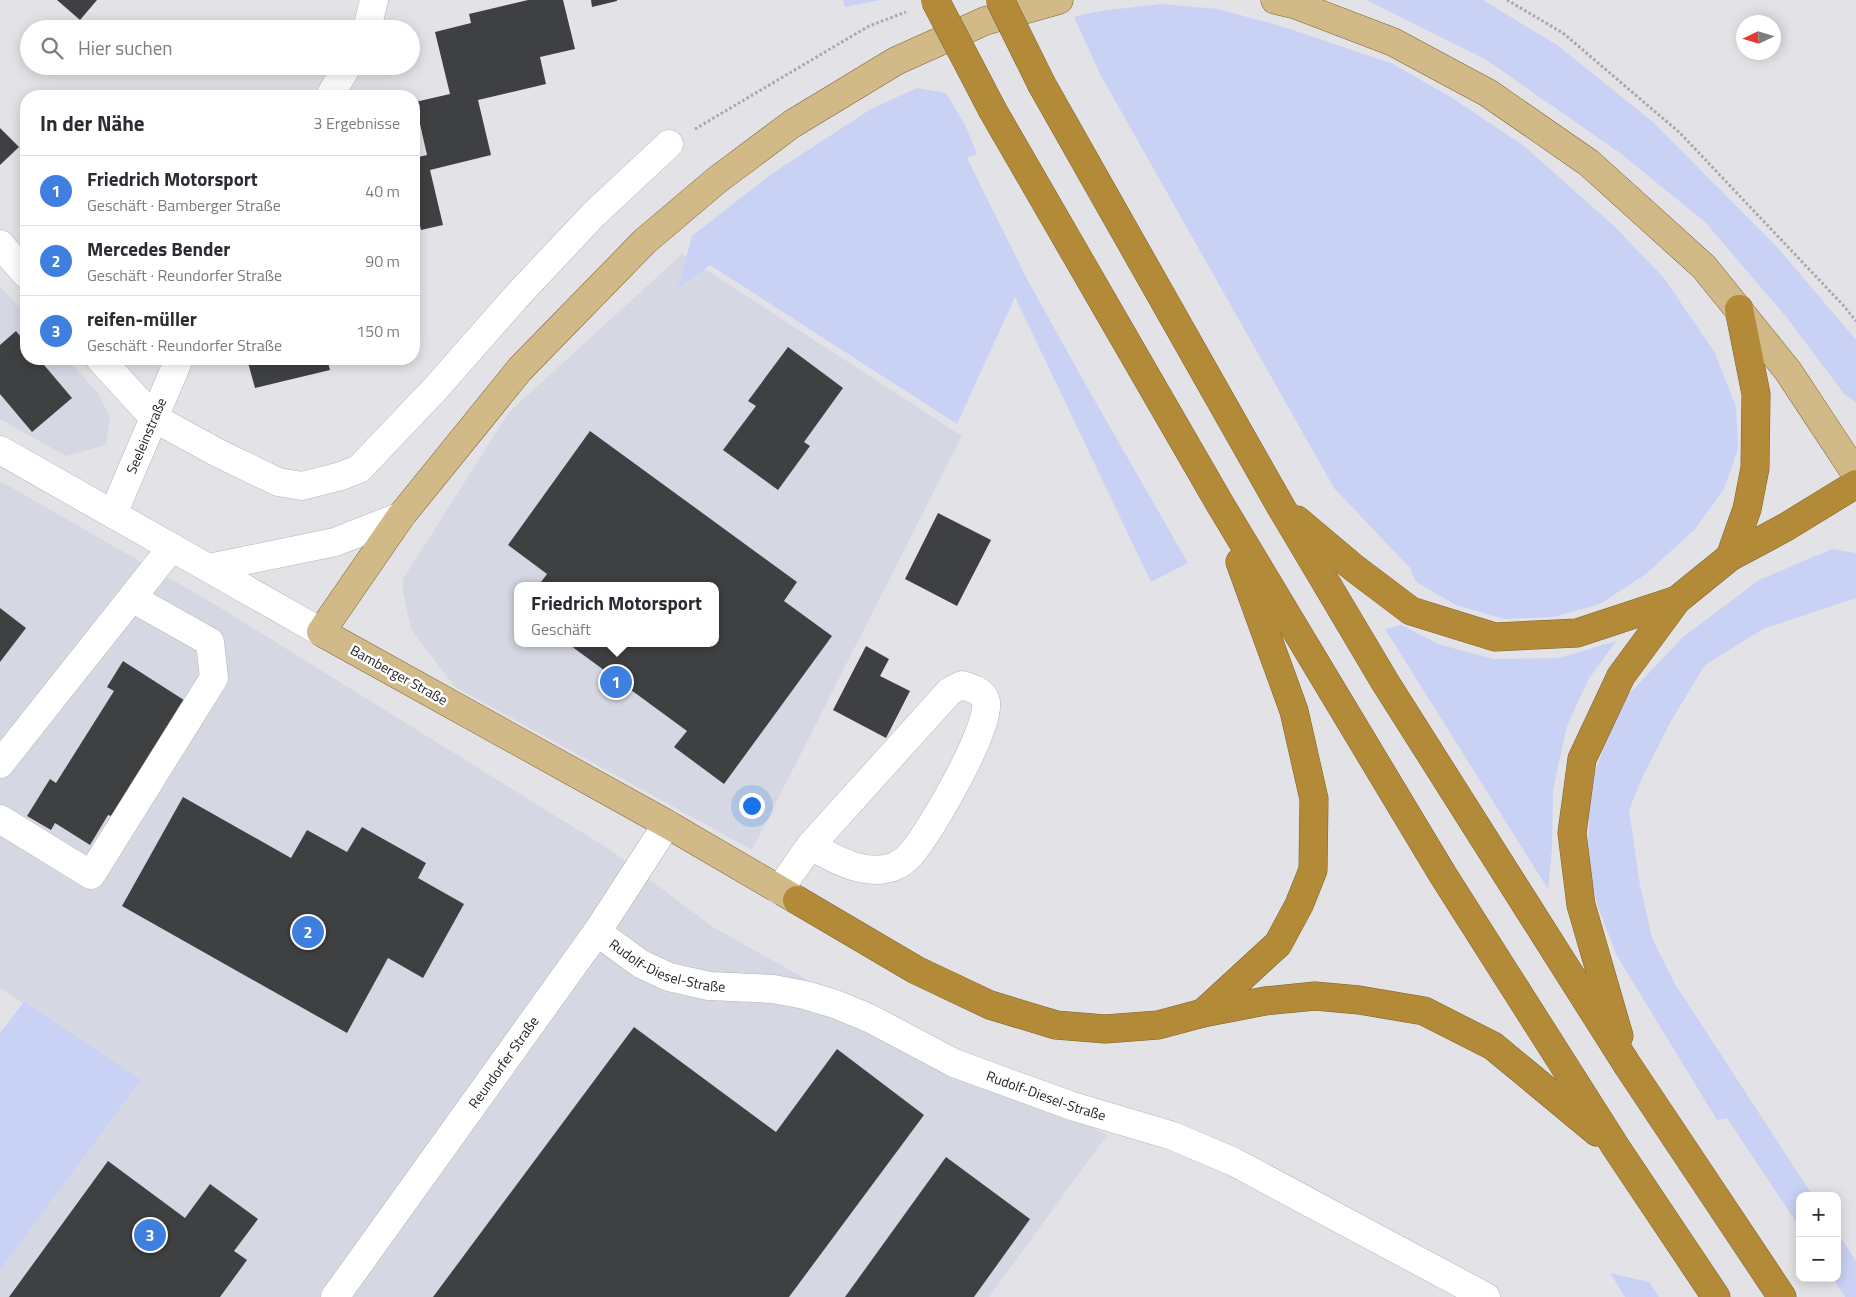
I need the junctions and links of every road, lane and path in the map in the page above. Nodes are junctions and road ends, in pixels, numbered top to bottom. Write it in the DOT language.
graph roads {
  1 [pos="374,0"];
  2 [pos="1000,0"];
  3 [pos="1059,0"];
  4 [pos="1275,0"];
  5 [pos="1506,0"];
  6 [pos="923,5"];
  7 [pos="369,20"];
  8 [pos="342,75"];
  9 [pos="333,90"];
  10 [pos="669,144"];
  11 [pos="0,244"];
  12 [pos="20,267"];
  13 [pos="1739,309"];
  14 [pos="1856,321"];
  15 [pos="105,365"];
  16 [pos="177,365"];
  17 [pos="154,418"];
  18 [pos="0,450"];
  19 [pos="1856,474"];
  20 [pos="1856,484"];
  21 [pos="1220,504"];
  22 [pos="1281,507"];
  23 [pos="113,514"];
  24 [pos="402,516"];
  25 [pos="172,548"];
  26 [pos="1730,558"];
  27 [pos="209,568"];
  28 [pos="132,598"];
  29 [pos="1677,600"];
  30 [pos="321,632"];
  31 [pos="0,764"];
  32 [pos="0,819"];
  33 [pos="667,824"];
  34 [pos="810,846"];
  35 [pos="788,895"];
  36 [pos="597,932"];
  37 [pos="1203,1012"];
  38 [pos="1628,1066"];
  39 [pos="1617,1149"];
  40 [pos="335,1297"];
  41 [pos="1486,1297"];
  42 [pos="1716,1297"];
  43 [pos="1782,1297"];
  1 -- 7 [label="street"];
  2 -- 22 [label="highway, bridge"];
  3 -- 24 [label="main road"];
  4 -- 13 [label="main road"];
  5 -- 14 [label="path"];
  6 -- 10 [label="path"];
  6 -- 21 [label="highway, bridge"];
  8 -- 9 [label="street"];
  10 -- 17 [label="street"];
  11 -- 12 [label="street"];
  13 -- 19 [label="main road"];
  13 -- 26 [label="highway"];
  15 -- 17 [label="street"];
  16 -- 17 [label="street, Seeleinstraße"];
  17 -- 23 [label="street, Seeleinstraße"];
  18 -- 23 [label="street, Bamberger Straße"];
  20 -- 26 [label="highway"];
  21 -- 37 [label="highway"];
  21 -- 39 [label="highway"];
  22 -- 29 [label="highway"];
  22 -- 38 [label="highway"];
  23 -- 25 [label="street, Bamberger Straße"];
  24 -- 27 [label="street"];
  24 -- 30 [label="main road"];
  25 -- 27 [label="street, Bamberger Straße"];
  25 -- 28 [label="street"];
  26 -- 29 [label="highway"];
  27 -- 30 [label="street, Bamberger Straße"];
  28 -- 31 [label="street"];
  28 -- 32 [label="street"];
  29 -- 38 [label="highway"];
  30 -- 33 [label="main road, Bamberger Straße"];
  33 -- 35 [label="main road, Bamberger Straße"];
  33 -- 36 [label="street, Reundorfer Straße"];
  34 -- 34 [label="street"];
  34 -- 35 [label="street"];
  35 -- 37 [label="highway"];
  36 -- 40 [label="street, Reundorfer Straße"];
  36 -- 41 [label="street, Rudolf-Diesel-Straße"];
  37 -- 39 [label="highway"];
  38 -- 43 [label="highway"];
  39 -- 42 [label="highway"];
}
